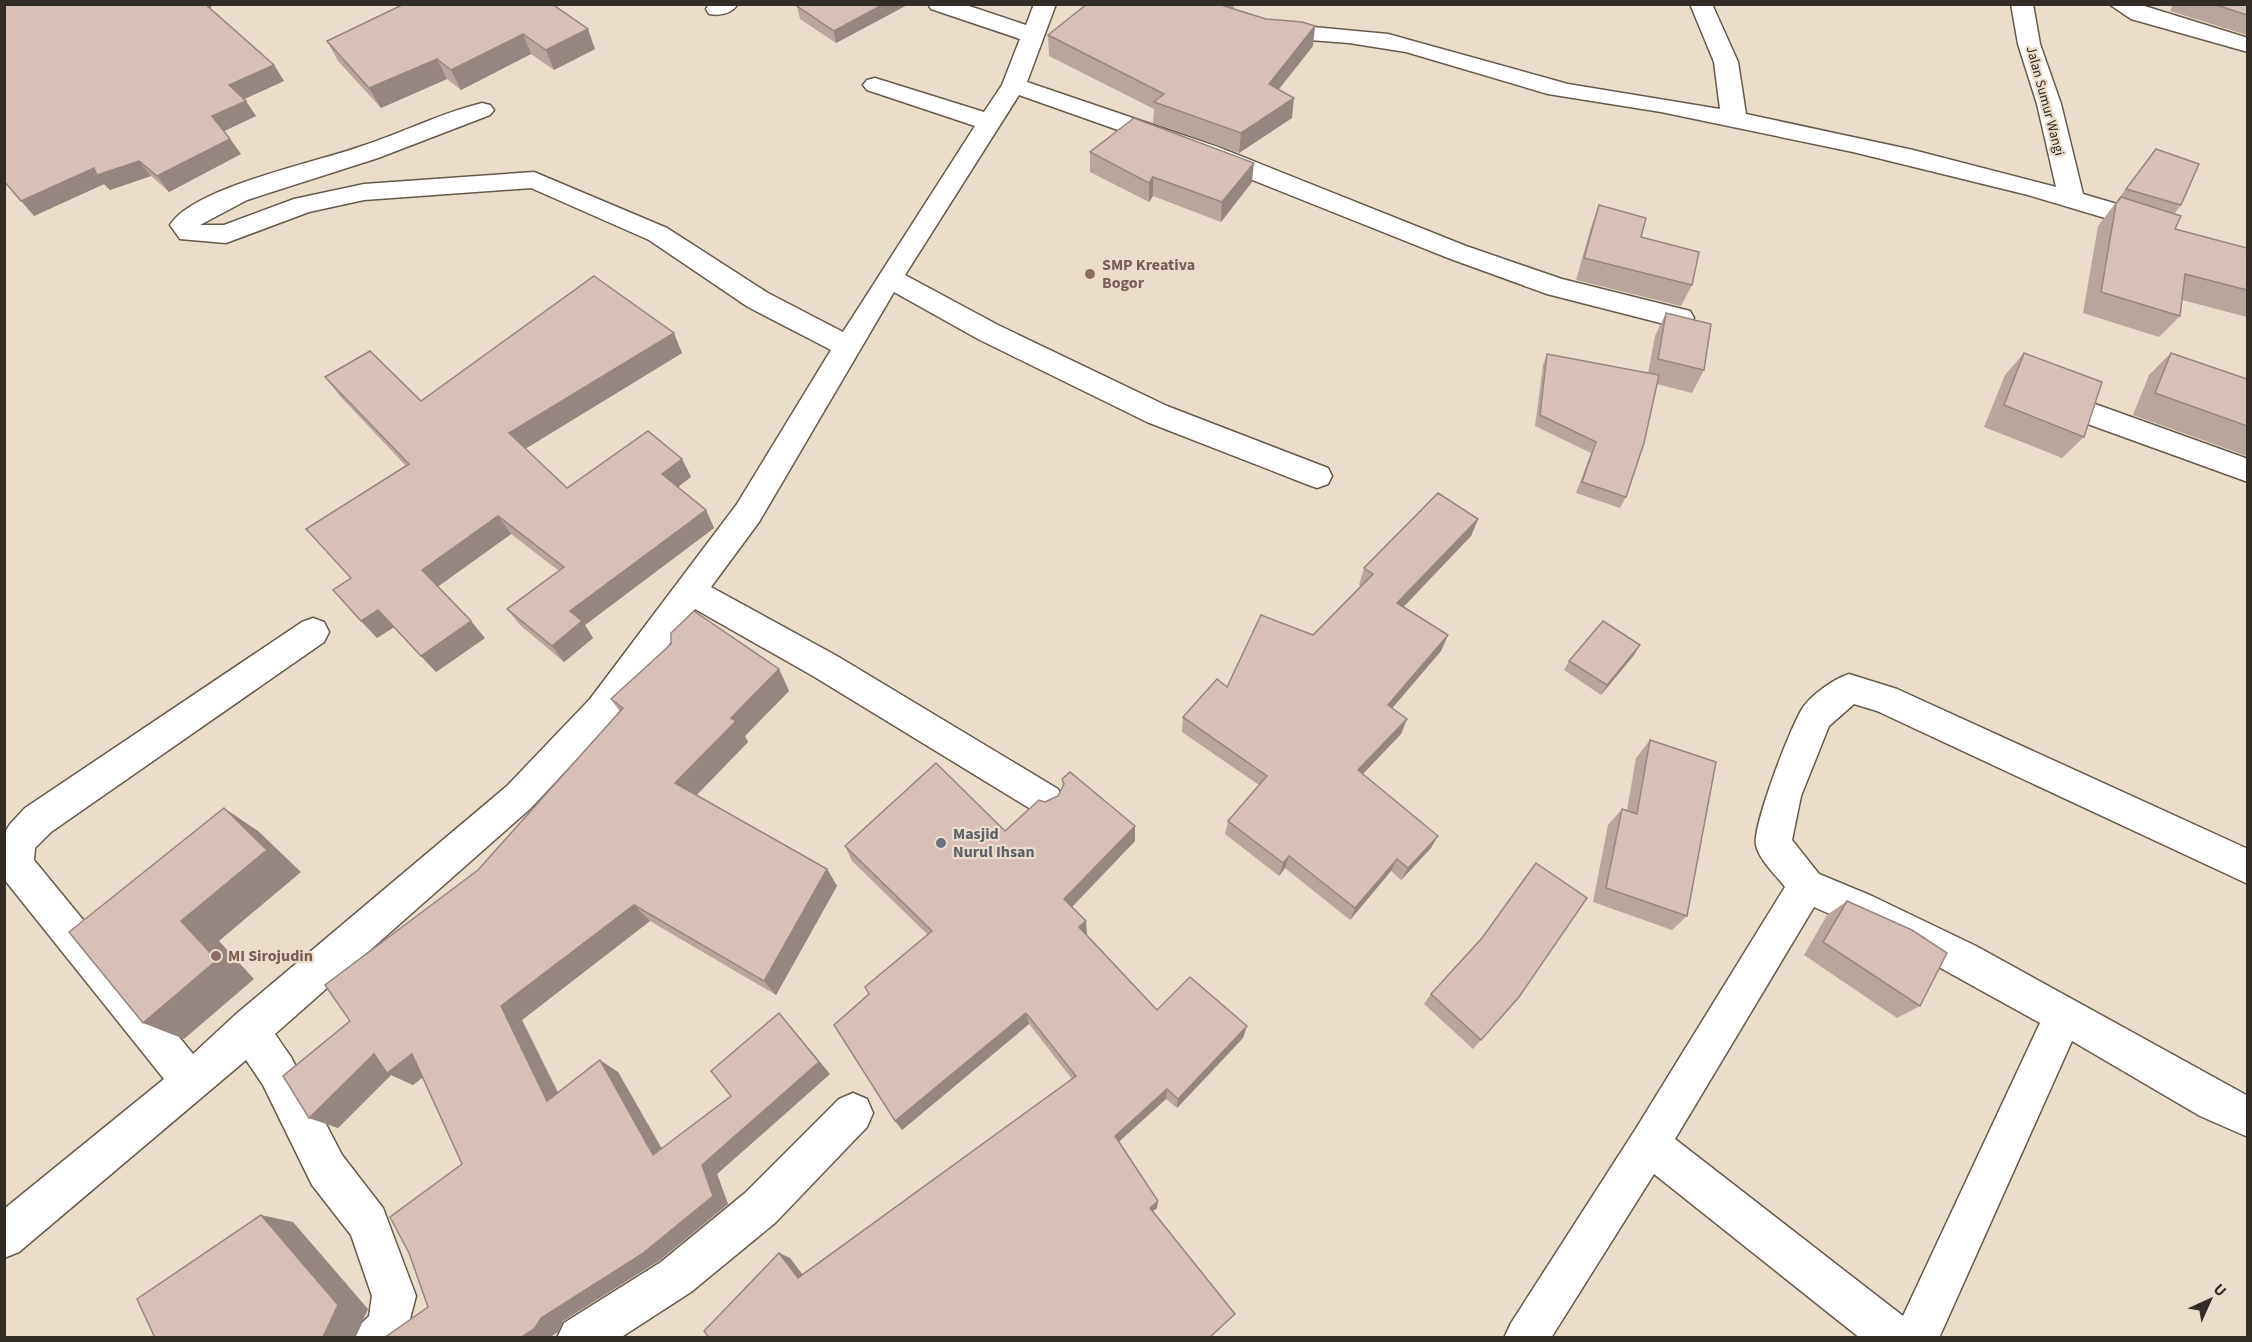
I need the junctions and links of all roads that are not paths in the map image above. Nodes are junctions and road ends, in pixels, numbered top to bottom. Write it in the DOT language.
graph roads {
  1 [pos="939,4"];
  2 [pos="1045,4"];
  3 [pos="1701,4"];
  4 [pos="2022,4"];
  5 [pos="2120,4"];
  6 [pos="1243,23"];
  7 [pos="1032,35"];
  8 [pos="2247,45"];
  9 [pos="875,85"];
  10 [pos="1014,85"];
  11 [pos="482,110"];
  12 [pos="1736,121"];
  13 [pos="989,122"];
  14 [pos="2071,198"];
  15 [pos="2170,229"];
  16 [pos="889,278"];
  17 [pos="1680,318"];
  18 [pos="848,347"];
  19 [pos="2095,415"];
  20 [pos="2247,471"];
  21 [pos="1317,476"];
  22 [pos="690,591"];
  23 [pos="313,632"];
  24 [pos="1046,800"];
  25 [pos="2247,867"];
  26 [pos="1806,886"];
  27 [pos="2063,1017"];
  28 [pos="249,1029"];
  29 [pos="190,1082"];
  30 [pos="852,1113"];
  31 [pos="2247,1117"];
  32 [pos="1649,1144"];
  33 [pos="4,1237"];
  34 [pos="377,1338"];
  35 [pos="579,1338"];
  36 [pos="1526,1338"];
  37 [pos="1896,1338"];
  38 [pos="1916,1338"];
  1 -- 7 [label="street"];
  2 -- 7 [label="street"];
  3 -- 12 [label="street"];
  4 -- 14 [label="street, Jalan Sumur Wangi"];
  5 -- 8 [label="street"];
  6 -- 12 [label="street"];
  7 -- 10 [label="street"];
  9 -- 13 [label="street"];
  10 -- 13 [label="street"];
  10 -- 17 [label="street"];
  11 -- 18 [label="street"];
  12 -- 14 [label="street"];
  13 -- 16 [label="street"];
  14 -- 15 [label="street"];
  16 -- 18 [label="street"];
  16 -- 21 [label="street"];
  18 -- 22 [label="street"];
  19 -- 20 [label="street"];
  22 -- 24 [label="street"];
  22 -- 28 [label="street"];
  23 -- 29 [label="street"];
  25 -- 26 [label="street"];
  26 -- 27 [label="street"];
  26 -- 32 [label="street"];
  27 -- 31 [label="street"];
  27 -- 38 [label="street"];
  28 -- 29 [label="street"];
  28 -- 34 [label="street"];
  29 -- 33 [label="street"];
  30 -- 35 [label="street"];
  32 -- 36 [label="street"];
  32 -- 37 [label="street"];
}
